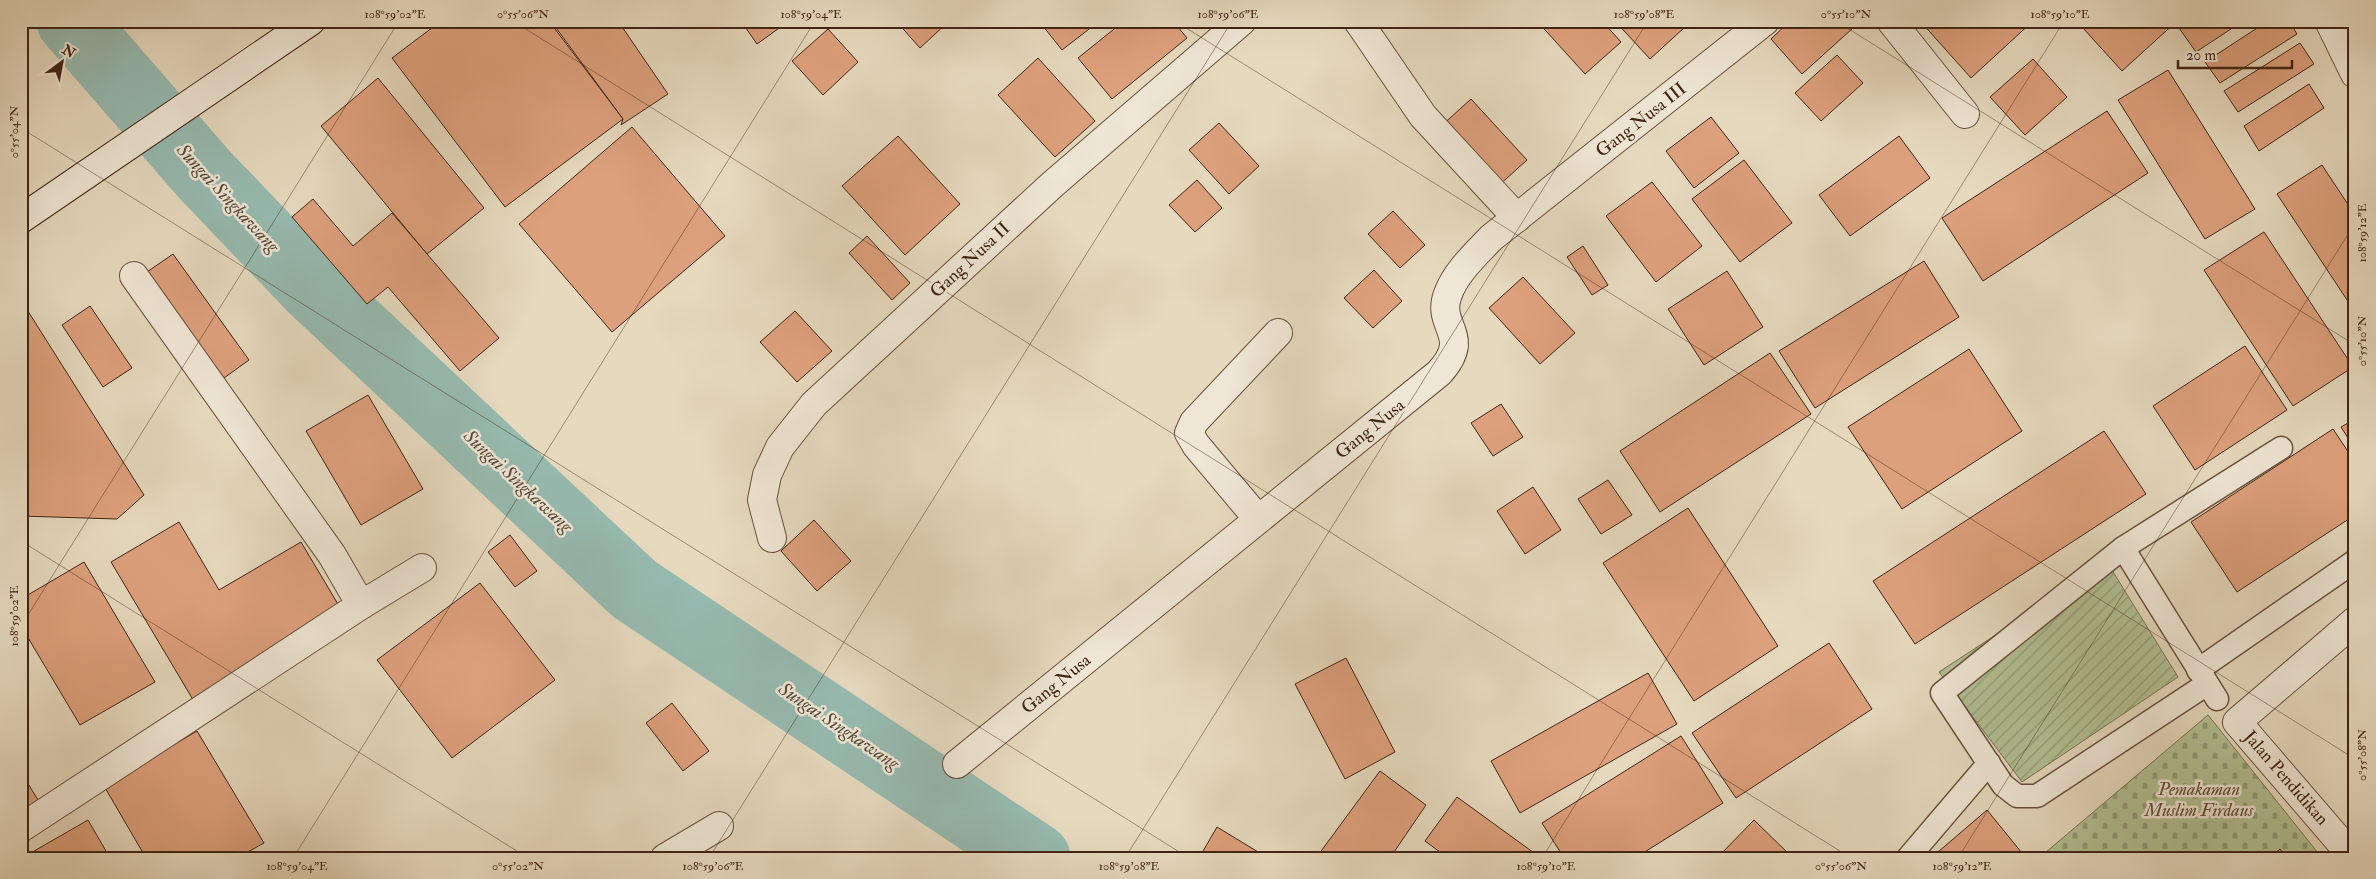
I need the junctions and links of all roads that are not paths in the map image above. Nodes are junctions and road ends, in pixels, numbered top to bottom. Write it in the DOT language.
graph roads {
  1 [pos="311,21"];
  2 [pos="1242,21"];
  3 [pos="1358,21"];
  4 [pos="1765,21"];
  5 [pos="1891,21"];
  6 [pos="2329,21"];
  7 [pos="2355,74"];
  8 [pos="1965,114"];
  9 [pos="1517,218"];
  10 [pos="21,219"];
  11 [pos="134,276"];
  12 [pos="1278,333"];
  13 [pos="2281,448"];
  14 [pos="1258,520"];
  15 [pos="772,538"];
  16 [pos="2123,548"];
  17 [pos="2355,561"];
  18 [pos="422,568"];
  19 [pos="361,605"];
  20 [pos="2355,621"];
  21 [pos="2218,698"];
  22 [pos="1989,763"];
  23 [pos="957,764"];
  24 [pos="719,826"];
  25 [pos="21,828"];
  26 [pos="665,858"];
  27 [pos="1908,858"];
  28 [pos="2354,858"];
  1 -- 10 [label="street"];
  2 -- 15 [label="street, Gang Nusa II"];
  3 -- 9 [label="street"];
  4 -- 9 [label="street, Gang Nusa III"];
  5 -- 8 [label="street"];
  6 -- 7 [label="street"];
  9 -- 14 [label="street, Gang Nusa"];
  11 -- 19 [label="street"];
  12 -- 14 [label="street"];
  13 -- 16 [label="lane"];
  14 -- 23 [label="street, Gang Nusa"];
  16 -- 21 [label="lane"];
  16 -- 22 [label="lane"];
  17 -- 21 [label="lane"];
  18 -- 19 [label="street"];
  19 -- 25 [label="street"];
  20 -- 21 [label="street"];
  21 -- 22 [label="lane"];
  21 -- 28 [label="street, Jalan Pendidikan"];
  22 -- 27 [label="lane"];
  24 -- 26 [label="street"];
}
